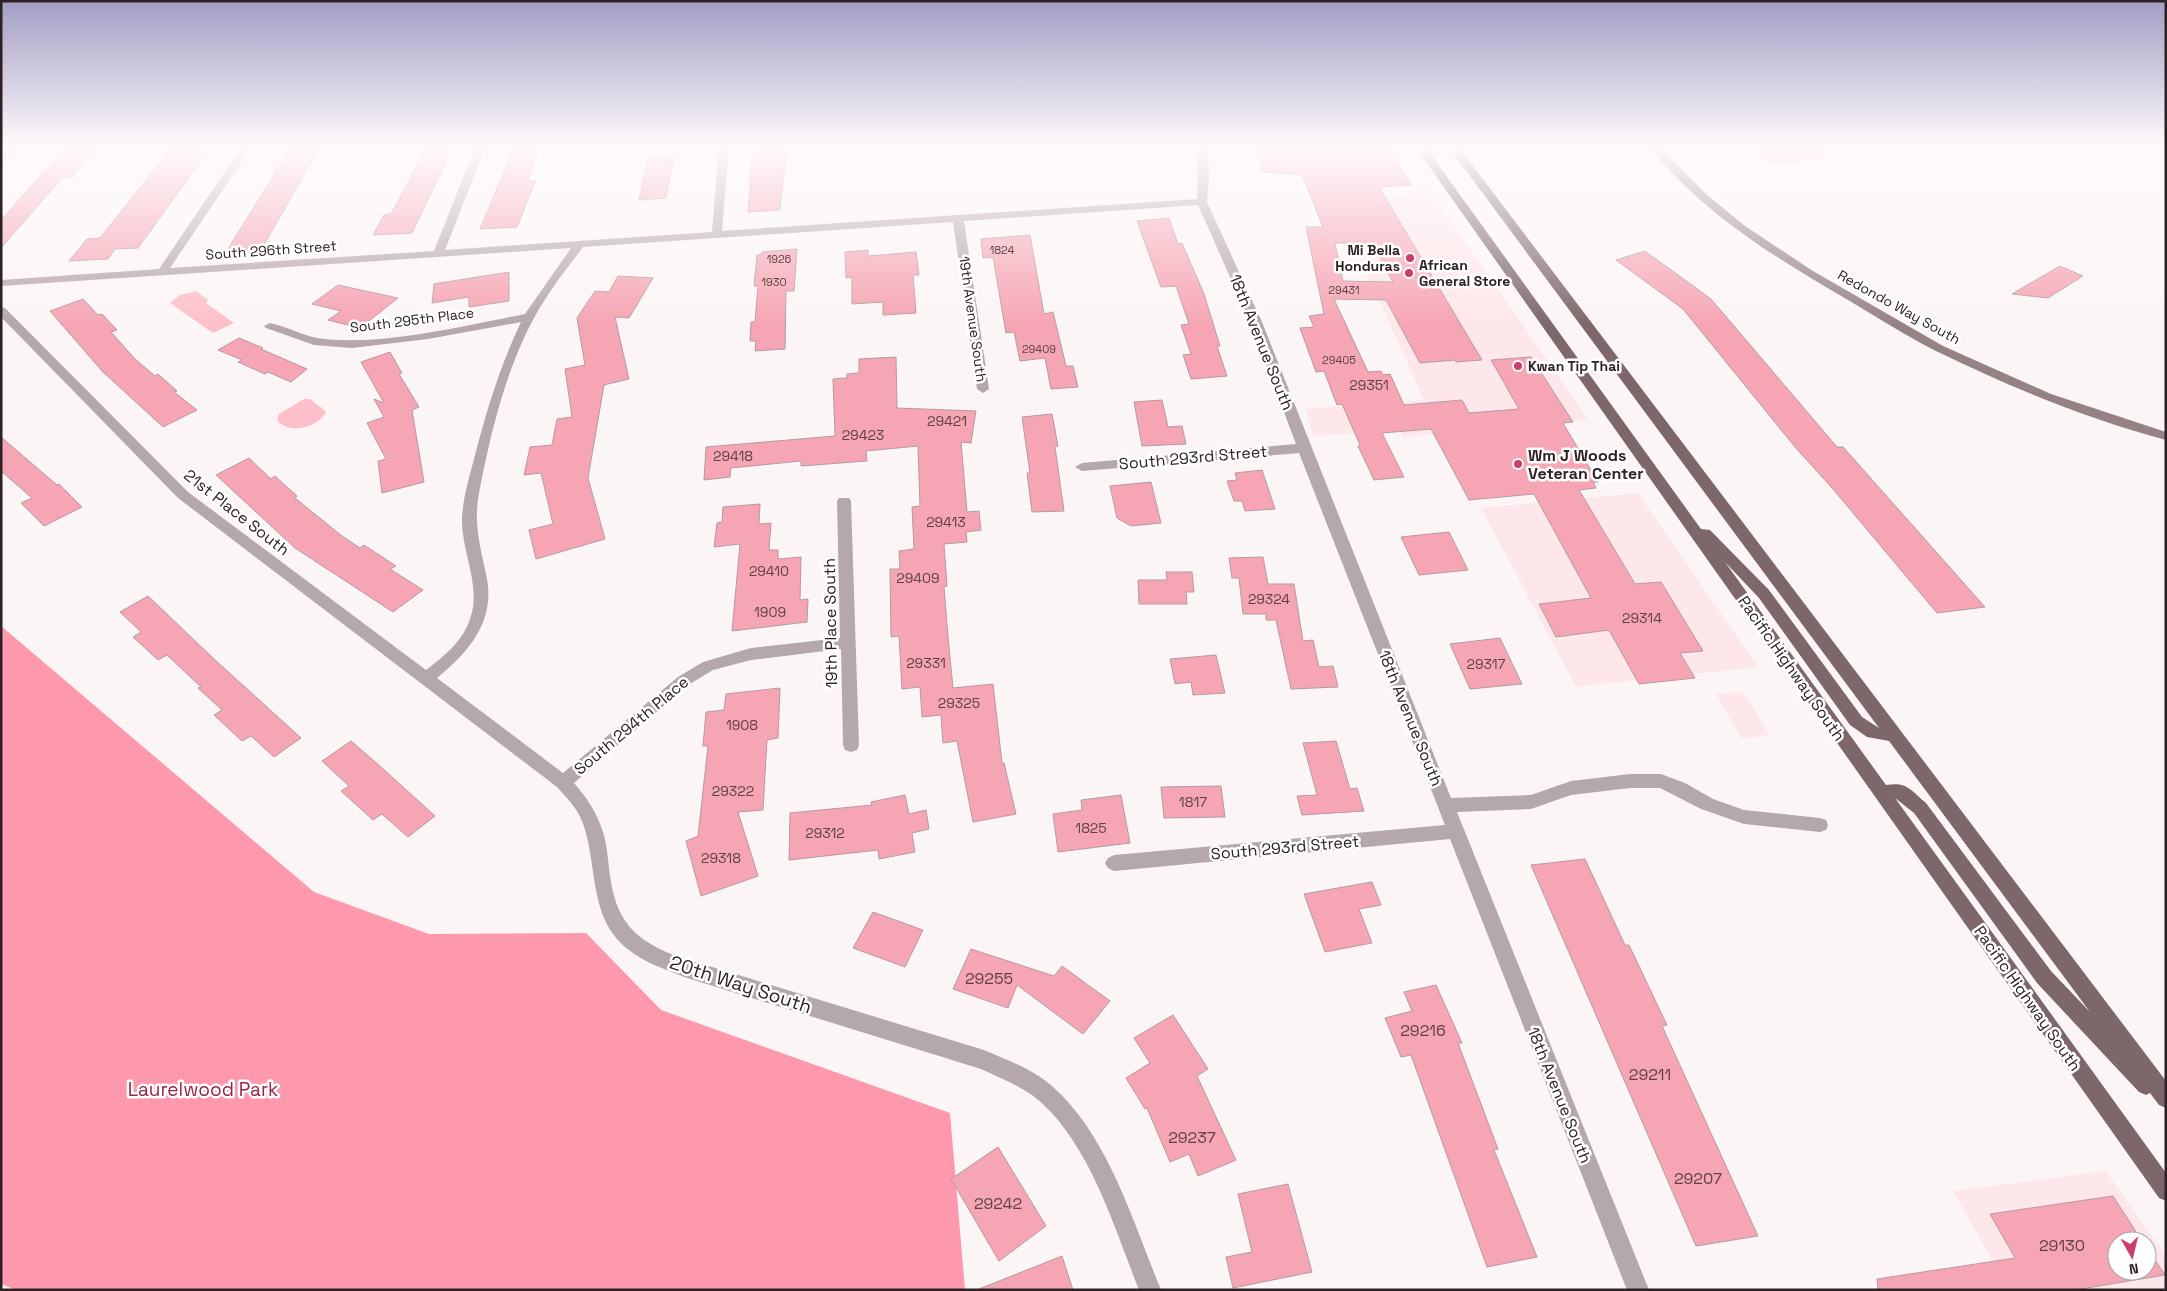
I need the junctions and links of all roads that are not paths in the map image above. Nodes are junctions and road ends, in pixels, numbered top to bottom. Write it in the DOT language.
graph roads {
  1 [pos="207,205"];
  2 [pos="457,205"];
  3 [pos="719,205"];
  4 [pos="1155,205"];
  5 [pos="1204,205"];
  6 [pos="1462,205"];
  7 [pos="1497,205"];
  8 [pos="1713,205"];
  9 [pos="958,219"];
  10 [pos="717,234"];
  11 [pos="580,243"];
  12 [pos="438,253"];
  13 [pos="162,272"];
  14 [pos="1,283"];
  15 [pos="1,310"];
  16 [pos="529,317"];
  17 [pos="270,326"];
  18 [pos="983,389"];
  19 [pos="2166,436"];
  20 [pos="1304,448"];
  21 [pos="1082,467"];
  22 [pos="1670,496"];
  23 [pos="844,501"];
  24 [pos="847,643"];
  25 [pos="426,678"];
  26 [pos="1894,734"];
  27 [pos="851,745"];
  28 [pos="563,782"];
  29 [pos="1882,793"];
  30 [pos="1445,805"];
  31 [pos="1820,825"];
  32 [pos="1456,831"];
  33 [pos="1114,863"];
  34 [pos="2166,1098"];
  35 [pos="2166,1107"];
  36 [pos="2166,1191"];
  37 [pos="1150,1290"];
  38 [pos="1638,1290"];
  1 -- 13 [label="street"];
  2 -- 12 [label="street"];
  3 -- 10 [label="street"];
  4 -- 9 [label="street, South 296th Street"];
  5 -- 20 [label="street, 18th Avenue South"];
  6 -- 22 [label="main road, Pacific Highway South"];
  7 -- 26 [label="main road"];
  8 -- 19 [label="street, Redondo Way South"];
  9 -- 10 [label="street, South 296th Street"];
  9 -- 18 [label="street, 19th Avenue South"];
  10 -- 11 [label="street, South 296th Street"];
  11 -- 12 [label="street, South 296th Street"];
  11 -- 16 [label="street"];
  12 -- 13 [label="street, South 296th Street"];
  13 -- 14 [label="street, South 296th Street"];
  15 -- 25 [label="street, 21st Place South"];
  16 -- 17 [label="street, South 295th Place"];
  16 -- 25 [label="street"];
  20 -- 21 [label="street, South 293rd Street"];
  20 -- 30 [label="street, 18th Avenue South"];
  22 -- 26 [label="main road"];
  22 -- 29 [label="main road, Pacific Highway South"];
  23 -- 24 [label="street, 19th Place South"];
  24 -- 27 [label="street, 19th Place South"];
  24 -- 28 [label="street, South 294th Place"];
  25 -- 28 [label="street, 20th Way South"];
  26 -- 34 [label="main road"];
  28 -- 37 [label="street, 20th Way South"];
  29 -- 35 [label="main road"];
  29 -- 36 [label="main road, Pacific Highway South"];
  30 -- 31 [label="street"];
  30 -- 32 [label="street, 18th Avenue South"];
  32 -- 33 [label="street, South 293rd Street"];
  32 -- 38 [label="street, 18th Avenue South"];
}
